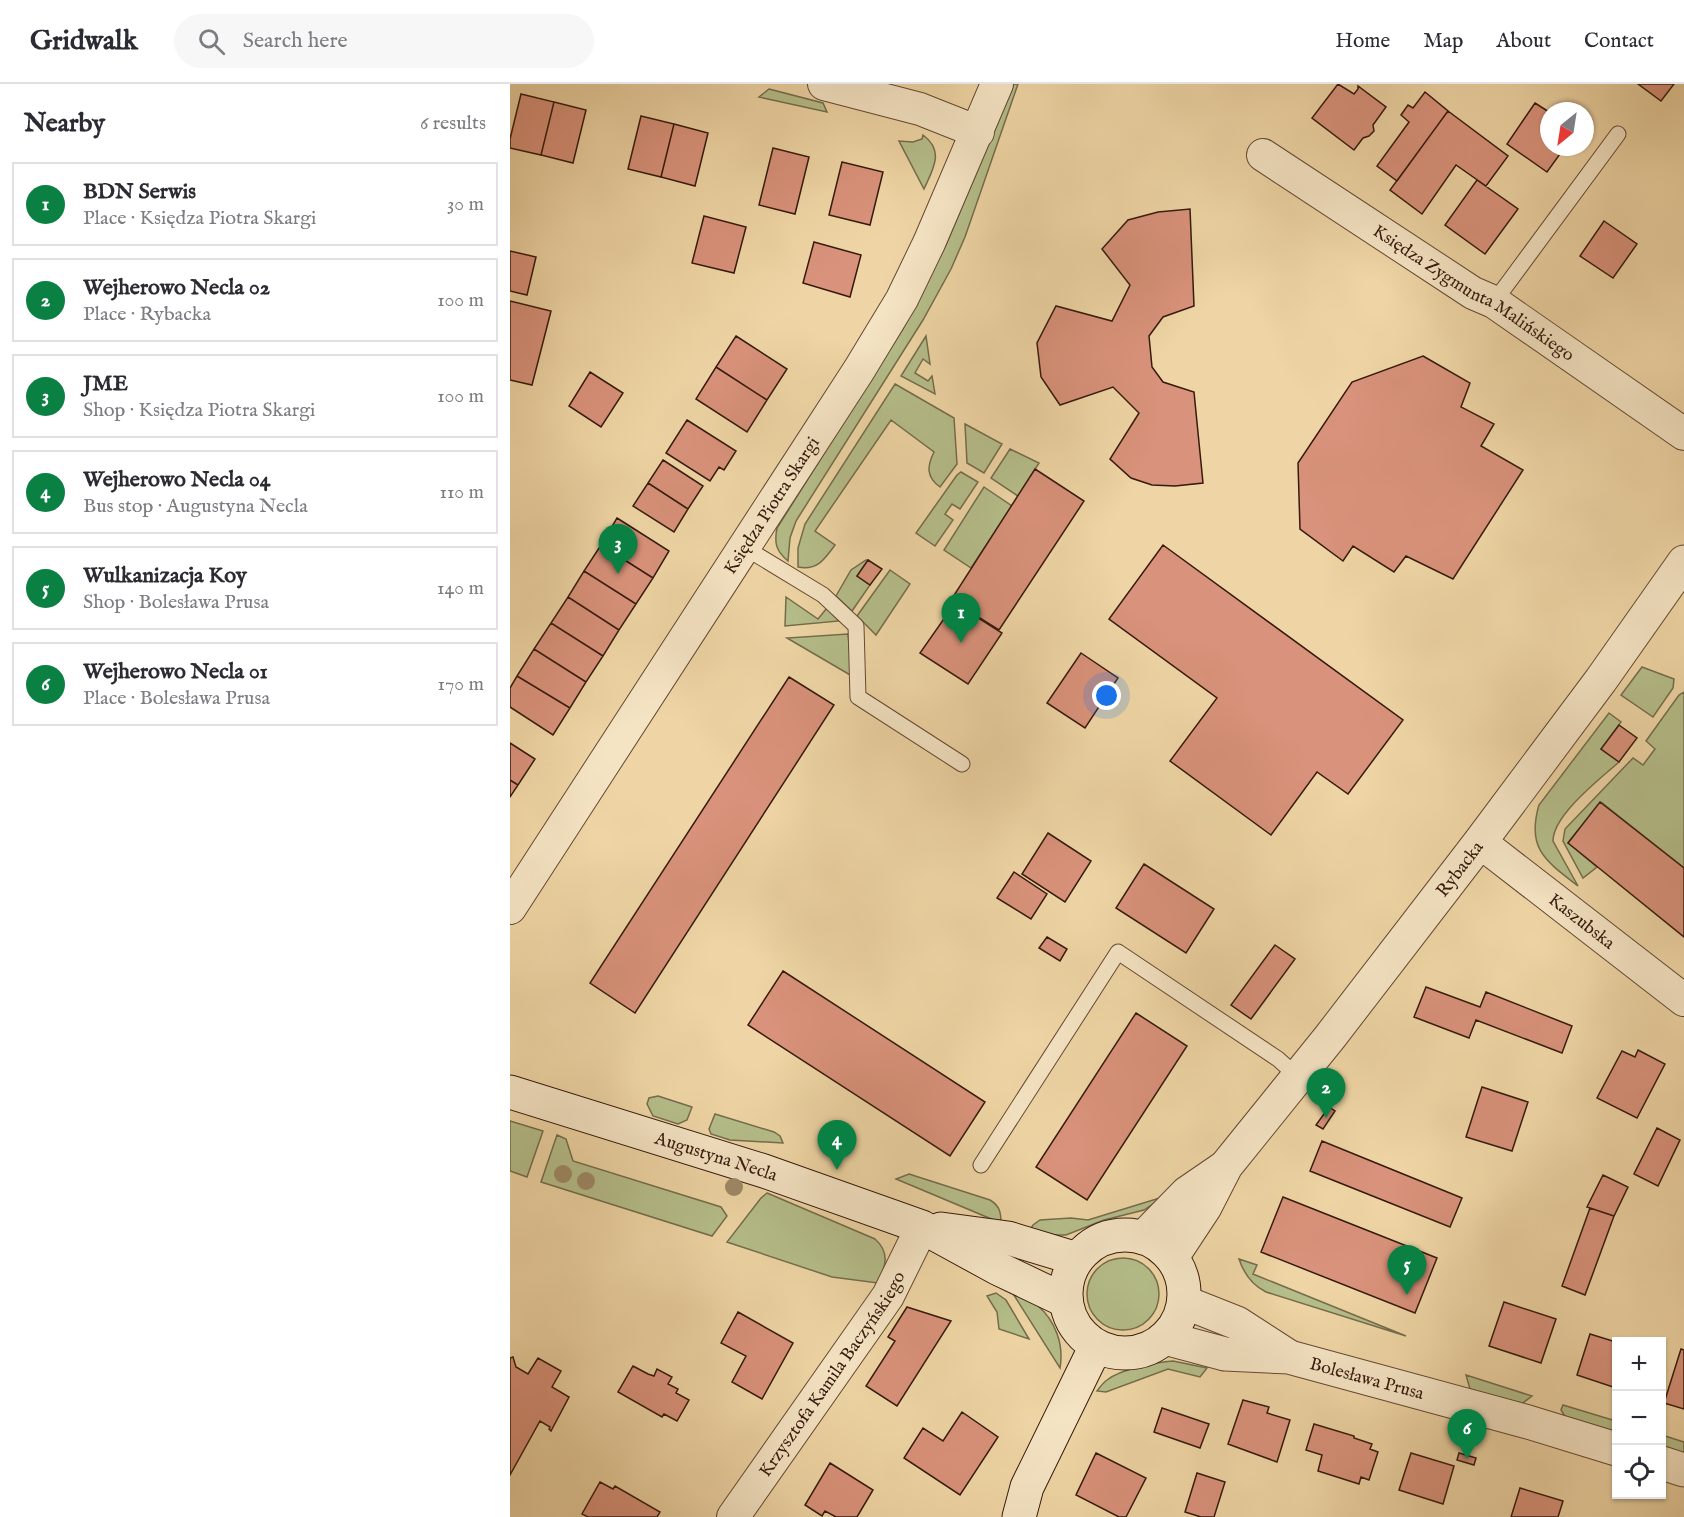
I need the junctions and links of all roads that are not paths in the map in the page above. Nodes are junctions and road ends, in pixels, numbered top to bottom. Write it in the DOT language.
graph roads {
  1 [pos="824,84"];
  2 [pos="997,84"];
  3 [pos="978,132"];
  4 [pos="1618,134"];
  5 [pos="1263,155"];
  6 [pos="1494,302"];
  7 [pos="1684,434"];
  8 [pos="744,547"];
  9 [pos="1684,562"];
  10 [pos="962,764"];
  11 [pos="1480,842"];
  12 [pos="510,908"];
  13 [pos="1684,1000"];
  14 [pos="1298,1077"];
  15 [pos="510,1092"];
  16 [pos="981,1165"];
  17 [pos="1226,1166"];
  18 [pos="922,1227"];
  19 [pos="1144,1237"];
  20 [pos="1172,1257"];
  21 [pos="1077,1259"];
  22 [pos="1066,1300"];
  23 [pos="1184,1302"];
  24 [pos="1165,1338"];
  25 [pos="1096,1346"];
  26 [pos="1289,1357"];
  27 [pos="1612,1447"];
  28 [pos="1666,1464"];
  29 [pos="1684,1470"];
  30 [pos="733,1517"];
  31 [pos="1019,1517"];
  1 -- 3 [label="street"];
  2 -- 3 [label="street, Księdza Piotra Skargi"];
  3 -- 8 [label="street, Księdza Piotra Skargi"];
  4 -- 6 [label="lane"];
  5 -- 6 [label="street, Księdza Zygmunta Malińskiego"];
  6 -- 7 [label="street, Księdza Zygmunta Malińskiego"];
  8 -- 10 [label="lane"];
  8 -- 12 [label="street, Księdza Piotra Skargi"];
  9 -- 11 [label="street, Rybacka"];
  11 -- 13 [label="street, Kaszubska"];
  11 -- 14 [label="street, Rybacka"];
  14 -- 16 [label="lane"];
  14 -- 17 [label="street, Rybacka"];
  15 -- 18 [label="street, Augustyna Necla"];
  17 -- 19 [label="street, Rybacka"];
  17 -- 20 [label="street, Rybacka"];
  18 -- 21 [label="street, Augustyna Necla"];
  18 -- 22 [label="street, Augustyna Necla"];
  18 -- 30 [label="street, Krzysztofa Kamila Baczyńskiego"];
  19 -- 20 [label="street"];
  19 -- 21 [label="street"];
  20 -- 23 [label="street"];
  21 -- 22 [label="street"];
  22 -- 25 [label="street"];
  23 -- 24 [label="street"];
  23 -- 26 [label="street, Bolesława Prusa"];
  24 -- 25 [label="street"];
  24 -- 26 [label="street, Bolesława Prusa"];
  25 -- 31 [label="street"];
  26 -- 27 [label="street, Bolesława Prusa"];
  28 -- 29 [label="street"];
}
